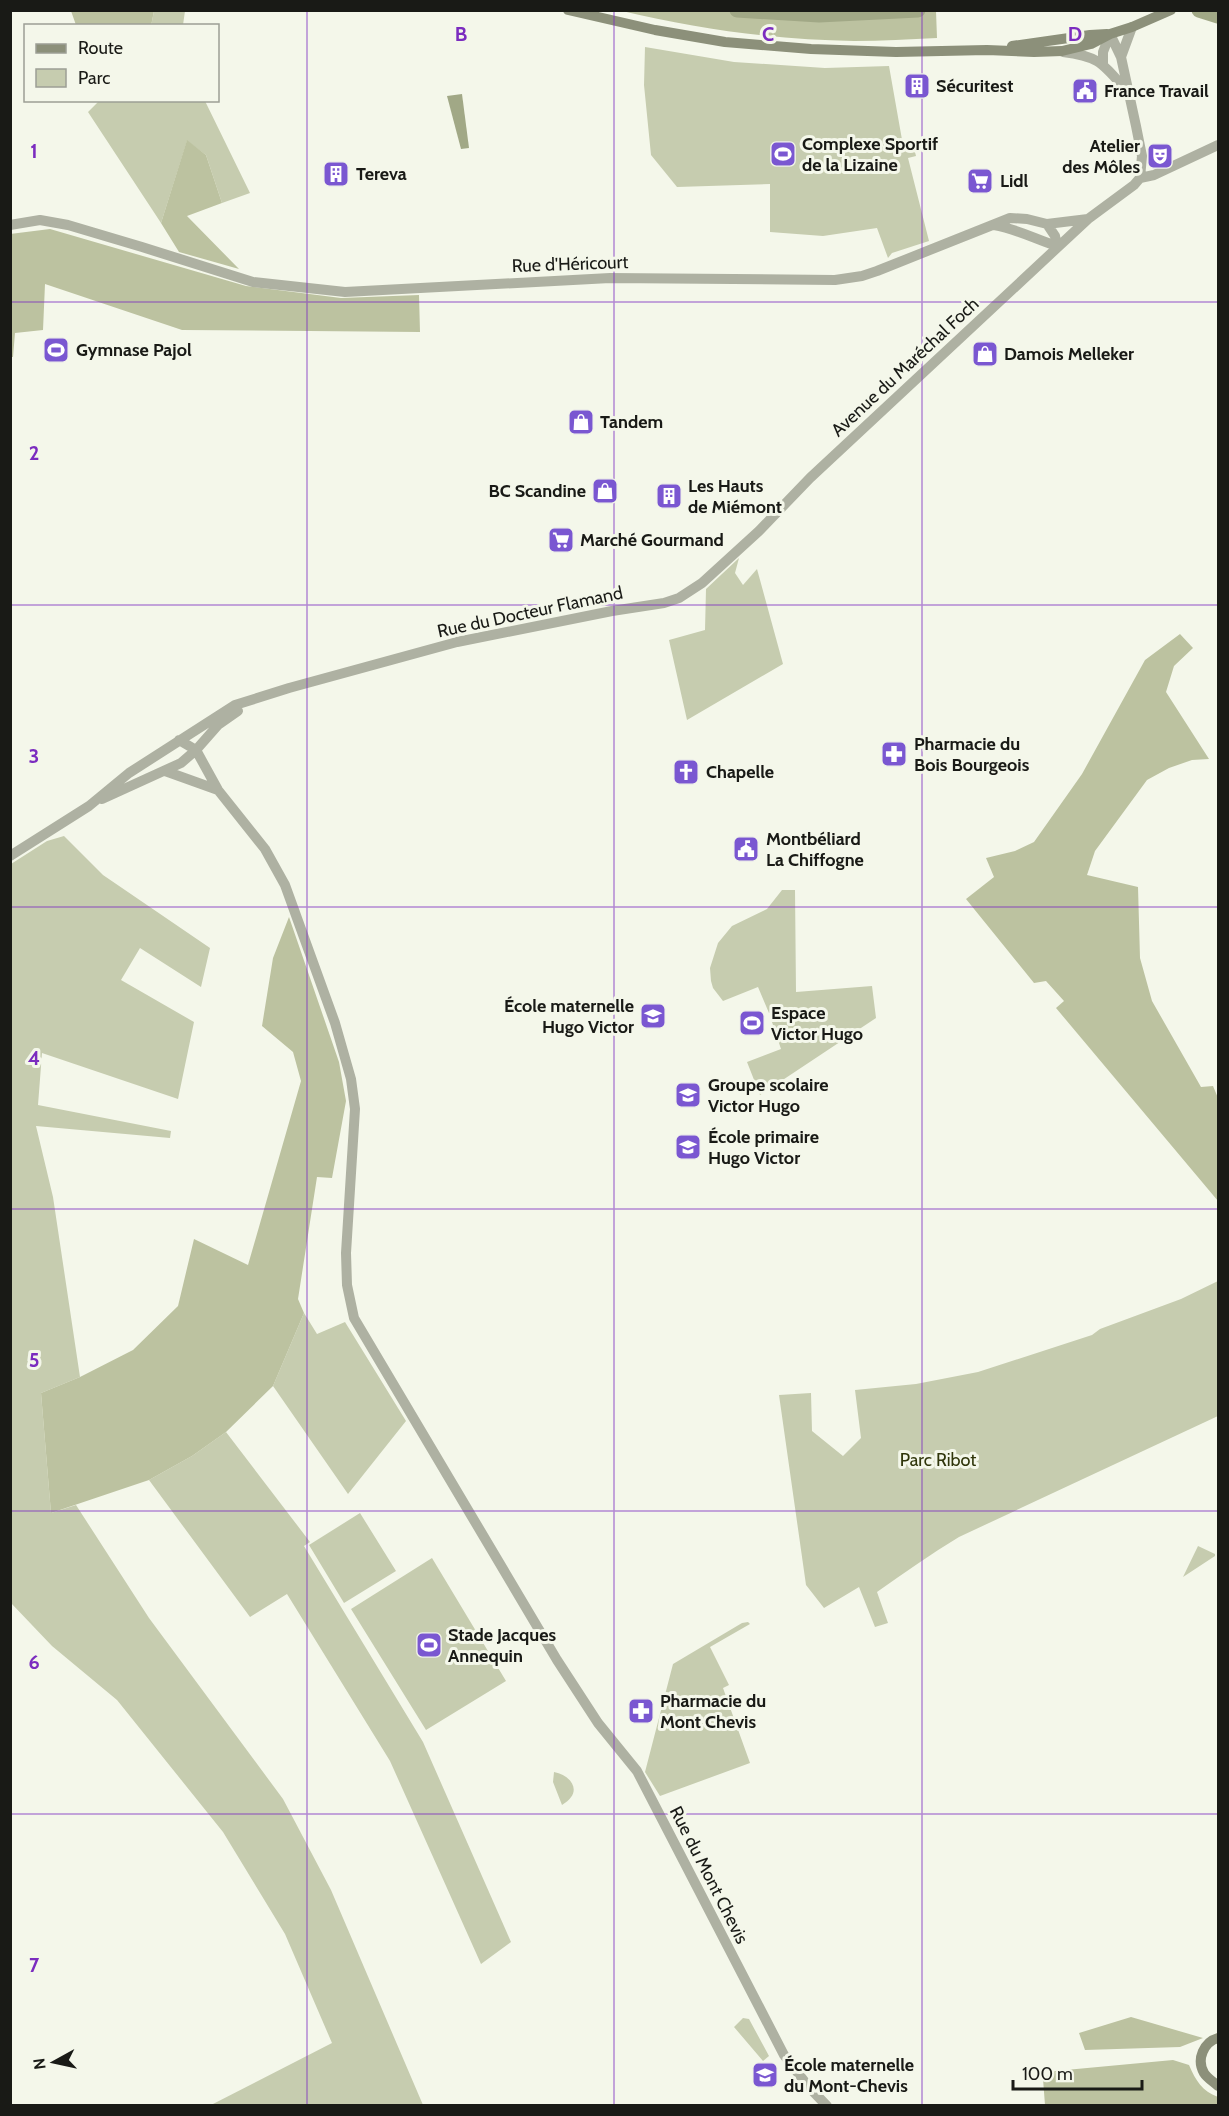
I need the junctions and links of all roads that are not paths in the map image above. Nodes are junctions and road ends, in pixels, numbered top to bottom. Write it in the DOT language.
graph roads {
  1 [pos="568,10"];
  2 [pos="1170,11"];
  3 [pos="1132,27"];
  4 [pos="1110,34"];
  5 [pos="987,50"];
  6 [pos="1062,51"];
  7 [pos="1121,57"];
  8 [pos="1103,64"];
  9 [pos="1128,93"];
  10 [pos="1218,145"];
  11 [pos="1140,178"];
  12 [pos="1088,219"];
  13 [pos="1047,224"];
  14 [pos="10,225"];
  15 [pos="994,225"];
  16 [pos="1033,238"];
  17 [pos="1057,246"];
  18 [pos="1038,264"];
  19 [pos="776,513"];
  20 [pos="264,695"];
  21 [pos="179,740"];
  22 [pos="164,750"];
  23 [pos="196,750"];
  24 [pos="165,771"];
  25 [pos="218,790"];
  26 [pos="88,806"];
  27 [pos="10,856"];
  28 [pos="1218,2037"];
  29 [pos="1218,2086"];
  30 [pos="827,2106"];
  1 -- 5 [label="main road"];
  2 -- 3 [label="main road"];
  3 -- 4 [label="main road"];
  3 -- 7 [label="street"];
  4 -- 5 [label="main road"];
  4 -- 6 [label="main road"];
  4 -- 7 [label="street"];
  4 -- 8 [label="street"];
  5 -- 6 [label="main road"];
  6 -- 8 [label="street"];
  7 -- 9 [label="street"];
  8 -- 9 [label="street"];
  9 -- 11 [label="street"];
  10 -- 11 [label="street"];
  11 -- 12 [label="street, Avenue du Maréchal Foch"];
  12 -- 13 [label="street, Rue d'Héricourt"];
  12 -- 17 [label="street, Avenue du Maréchal Foch"];
  13 -- 15 [label="street, Rue d'Héricourt"];
  13 -- 17 [label="street"];
  14 -- 15 [label="street, Rue d'Héricourt"];
  15 -- 16 [label="street"];
  16 -- 17 [label="street"];
  16 -- 18 [label="street"];
  17 -- 18 [label="street, Avenue du Maréchal Foch"];
  18 -- 19 [label="street, Avenue du Maréchal Foch"];
  19 -- 20 [label="street, Rue du Docteur Flamand"];
  20 -- 21 [label="street"];
  20 -- 23 [label="street"];
  21 -- 22 [label="street"];
  21 -- 23 [label="street"];
  22 -- 24 [label="street"];
  22 -- 26 [label="street"];
  23 -- 24 [label="street"];
  23 -- 25 [label="street, Rue du Mont Chevis"];
  24 -- 25 [label="street"];
  24 -- 26 [label="street"];
  25 -- 30 [label="street, Rue du Mont Chevis"];
  26 -- 27 [label="street"];
  28 -- 29 [label="main road"];
}
